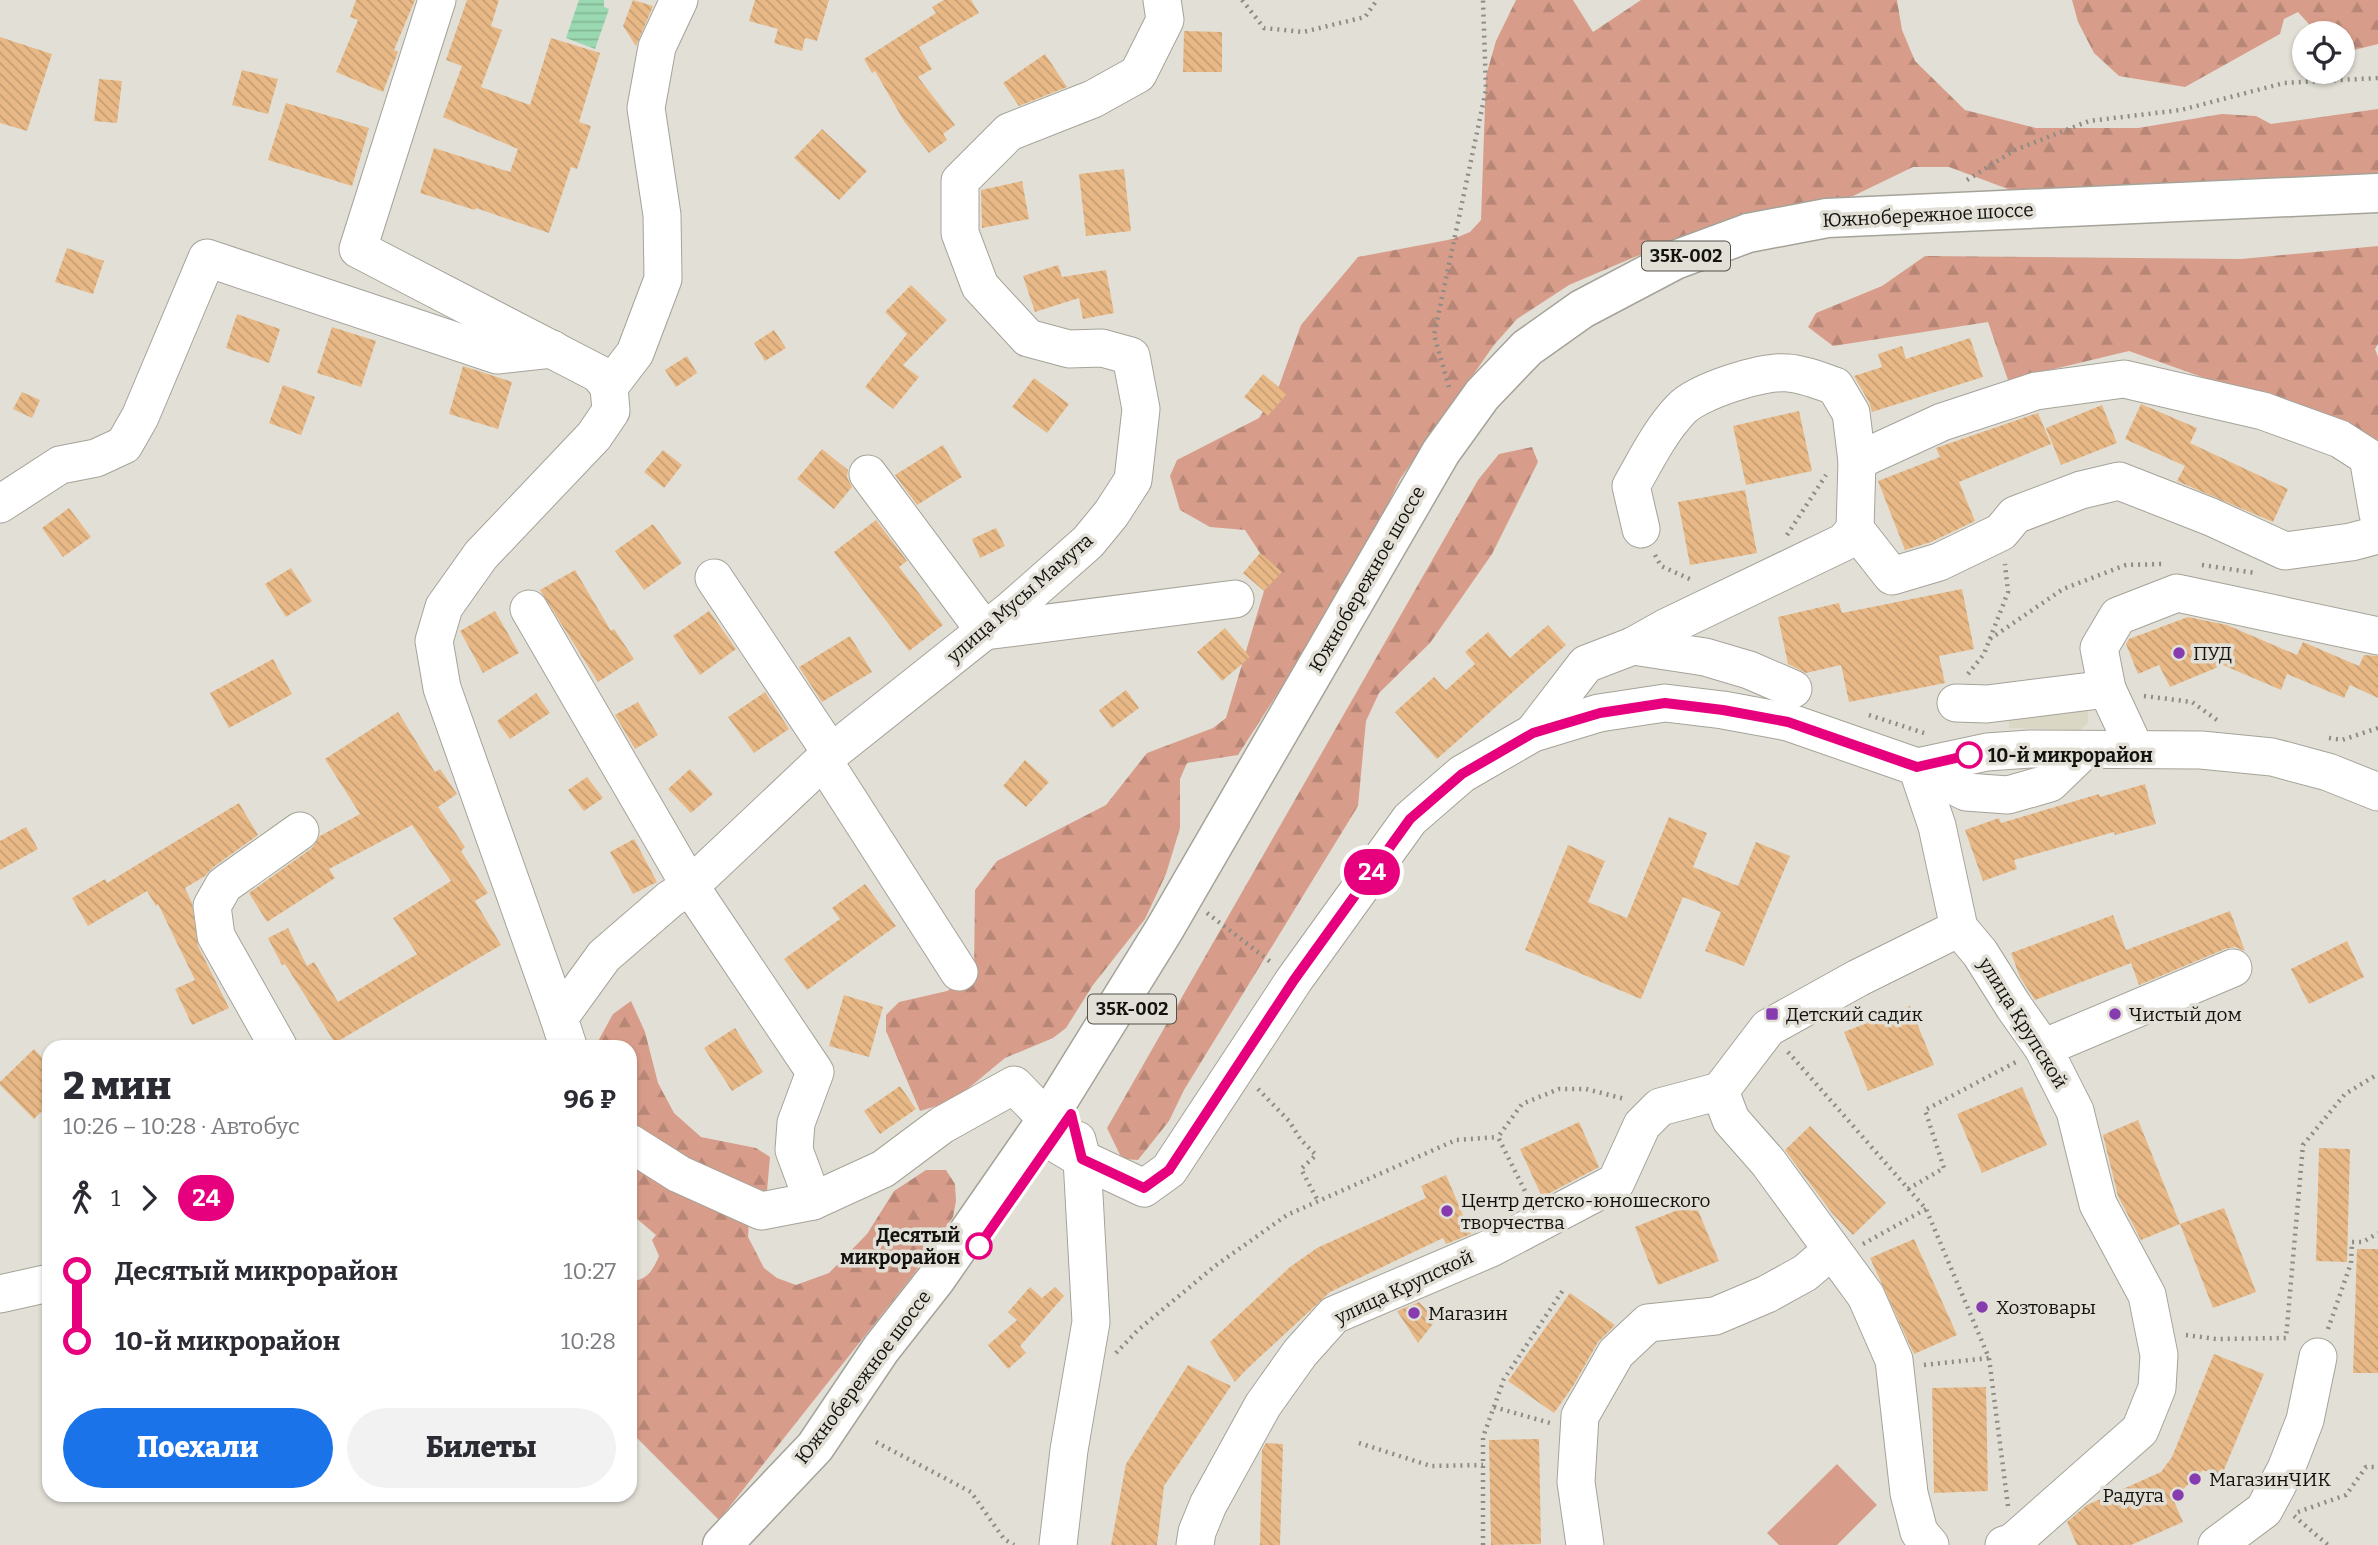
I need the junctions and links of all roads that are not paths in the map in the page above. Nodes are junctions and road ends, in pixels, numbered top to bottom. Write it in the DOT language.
graph roads {
  1 [pos="437,0"];
  2 [pos="679,0"];
  3 [pos="1162,0"];
  4 [pos="2378,193"];
  5 [pos="2378,213"];
  6 [pos="552,349"];
  7 [pos="609,387"];
  8 [pos="1857,461"];
  9 [pos="868,474"];
  10 [pos="0,504"];
  11 [pos="2378,514"];
  12 [pos="1641,529"];
  13 [pos="1855,529"];
  14 [pos="2378,535"];
  15 [pos="714,578"];
  16 [pos="1235,599"];
  17 [pos="529,609"];
  18 [pos="985,631"];
  19 [pos="2378,636"];
  20 [pos="1633,646"];
  21 [pos="1793,689"];
  22 [pos="2110,697"];
  23 [pos="1956,703"];
  24 [pos="1533,733"];
  25 [pos="2134,749"];
  26 [pos="2083,751"];
  27 [pos="827,757"];
  28 [pos="1917,767"];
  29 [pos="1966,792"];
  30 [pos="2378,792"];
  31 [pos="1937,826"];
  32 [pos="300,831"];
  33 [pos="690,886"];
  34 [pos="1959,928"];
  35 [pos="2233,968"];
  36 [pos="958,972"];
  37 [pos="564,1032"];
  38 [pos="275,1040"];
  39 [pos="2043,1048"];
  40 [pos="1720,1091"];
  41 [pos="1054,1139"];
  42 [pos="637,1148"];
  43 [pos="813,1201"];
  44 [pos="1835,1254"];
  45 [pos="42,1285"];
  46 [pos="0,1294"];
  47 [pos="2318,1357"];
  48 [pos="2012,1544"];
  49 [pos="722,1545"];
  50 [pos="746,1545"];
  51 [pos="1058,1545"];
  52 [pos="1195,1545"];
  53 [pos="1585,1545"];
  54 [pos="1930,1545"];
  55 [pos="2217,1545"];
  1 -- 6 [label="street"];
  2 -- 7 [label="street"];
  3 -- 18 [label="street, улица Мусы Мамута"];
  4 -- 41 [label="highway, Южнобережное шоссе / 35К-002"];
  5 -- 41 [label="highway, Южнобережное шоссе / 35К-002"];
  6 -- 7 [label="street"];
  6 -- 10 [label="street"];
  7 -- 37 [label="street"];
  8 -- 11 [label="street"];
  8 -- 12 [label="street"];
  8 -- 13 [label="street"];
  9 -- 18 [label="street"];
  13 -- 14 [label="street"];
  13 -- 20 [label="street"];
  15 -- 27 [label="street"];
  16 -- 18 [label="street"];
  17 -- 33 [label="street"];
  18 -- 27 [label="street, улица Мусы Мамута"];
  19 -- 22 [label="street"];
  20 -- 21 [label="street"];
  20 -- 24 [label="street"];
  22 -- 23 [label="street"];
  22 -- 25 [label="street"];
  24 -- 28 [label="street"];
  24 -- 41 [label="street"];
  25 -- 26 [label="street"];
  25 -- 30 [label="street"];
  26 -- 28 [label="street"];
  26 -- 29 [label="street"];
  27 -- 33 [label="street, улица Мусы Мамута"];
  27 -- 36 [label="street"];
  28 -- 29 [label="street"];
  28 -- 31 [label="street"];
  29 -- 31 [label="street"];
  31 -- 34 [label="street"];
  32 -- 38 [label="street"];
  33 -- 37 [label="street, улица Мусы Мамута"];
  33 -- 43 [label="street"];
  34 -- 39 [label="street, улица Крупской"];
  34 -- 40 [label="street"];
  35 -- 39 [label="street"];
  39 -- 48 [label="street, улица Крупской"];
  40 -- 44 [label="street"];
  40 -- 52 [label="street, улица Крупской"];
  41 -- 43 [label="street"];
  41 -- 49 [label="highway, Южнобережное шоссе"];
  41 -- 50 [label="highway, Южнобережное шоссе / 35К-002"];
  41 -- 51 [label="street"];
  42 -- 43 [label="street"];
  44 -- 53 [label="street"];
  44 -- 54 [label="street"];
  45 -- 46 [label="street"];
  47 -- 55 [label="street"];
}
